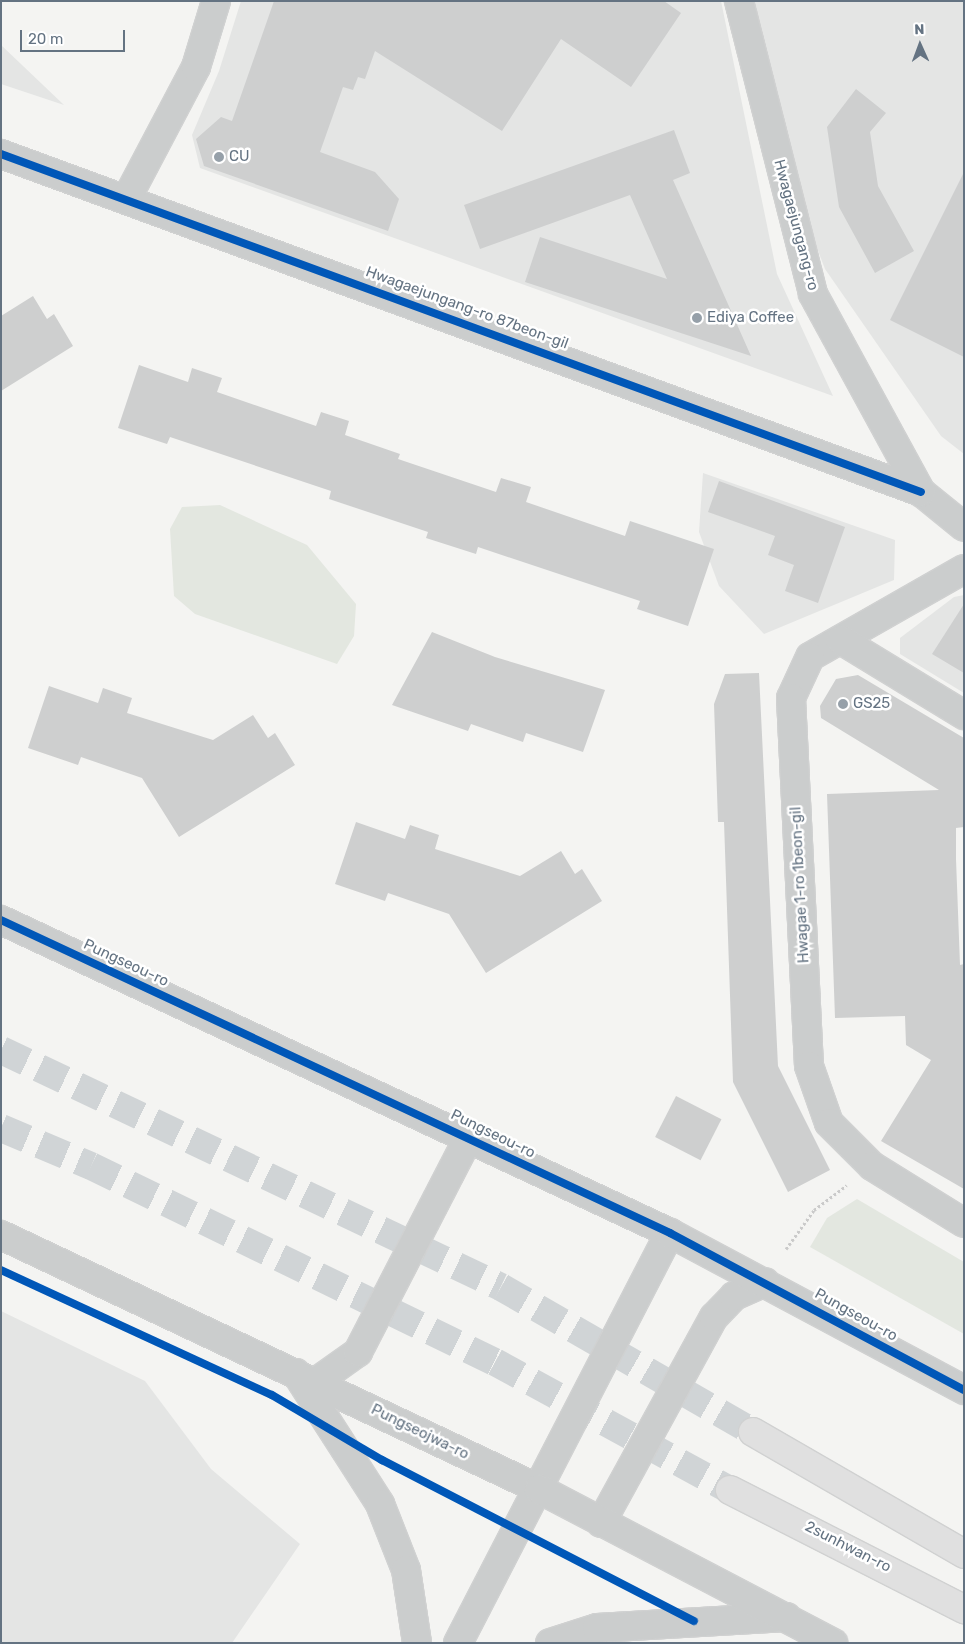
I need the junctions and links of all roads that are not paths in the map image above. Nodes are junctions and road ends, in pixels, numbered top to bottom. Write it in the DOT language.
graph roads {
  1 [pos="216,1"];
  2 [pos="739,1"];
  3 [pos="1,154"];
  4 [pos="127,198"];
  5 [pos="921,492"];
  6 [pos="964,527"];
  7 [pos="964,569"];
  8 [pos="841,640"];
  9 [pos="964,715"];
  10 [pos="1,920"];
  11 [pos="468,1138"];
  12 [pos="964,1223"];
  13 [pos="670,1233"];
  14 [pos="1,1235"];
  15 [pos="765,1282"];
  16 [pos="306,1378"];
  17 [pos="964,1390"];
  18 [pos="752,1432"];
  19 [pos="539,1489"];
  20 [pos="730,1490"];
  21 [pos="601,1523"];
  22 [pos="964,1554"];
  23 [pos="964,1610"];
  24 [pos="787,1616"];
  25 [pos="417,1643"];
  26 [pos="458,1643"];
  27 [pos="550,1643"];
  28 [pos="833,1643"];
  1 -- 4 [label="street"];
  2 -- 5 [label="street, Hwagaejungang-ro"];
  3 -- 4 [label="street, Hwagaejungang-ro 87beon-gil"];
  4 -- 5 [label="street, Hwagaejungang-ro 87beon-gil"];
  5 -- 6 [label="street, Hwagaejungang-ro"];
  7 -- 8 [label="street, Hwagae 1-ro 1beon-gil"];
  8 -- 9 [label="street"];
  8 -- 12 [label="street, Hwagae 1-ro 1beon-gil"];
  10 -- 11 [label="street, Pungseou-ro"];
  11 -- 13 [label="street, Pungseou-ro"];
  11 -- 16 [label="street"];
  13 -- 15 [label="street, Pungseou-ro"];
  13 -- 19 [label="street"];
  14 -- 16 [label="street, Pungseojwa-ro"];
  15 -- 17 [label="street, Pungseou-ro"];
  15 -- 21 [label="street"];
  16 -- 19 [label="street, Pungseojwa-ro"];
  16 -- 25 [label="street"];
  18 -- 22 [label="highway"];
  19 -- 21 [label="street, Pungseojwa-ro"];
  19 -- 26 [label="street"];
  20 -- 23 [label="highway, 2sunhwan-ro"];
  21 -- 24 [label="street, Pungseojwa-ro"];
  24 -- 27 [label="street"];
  24 -- 28 [label="street, Pungseojwa-ro"];
}
